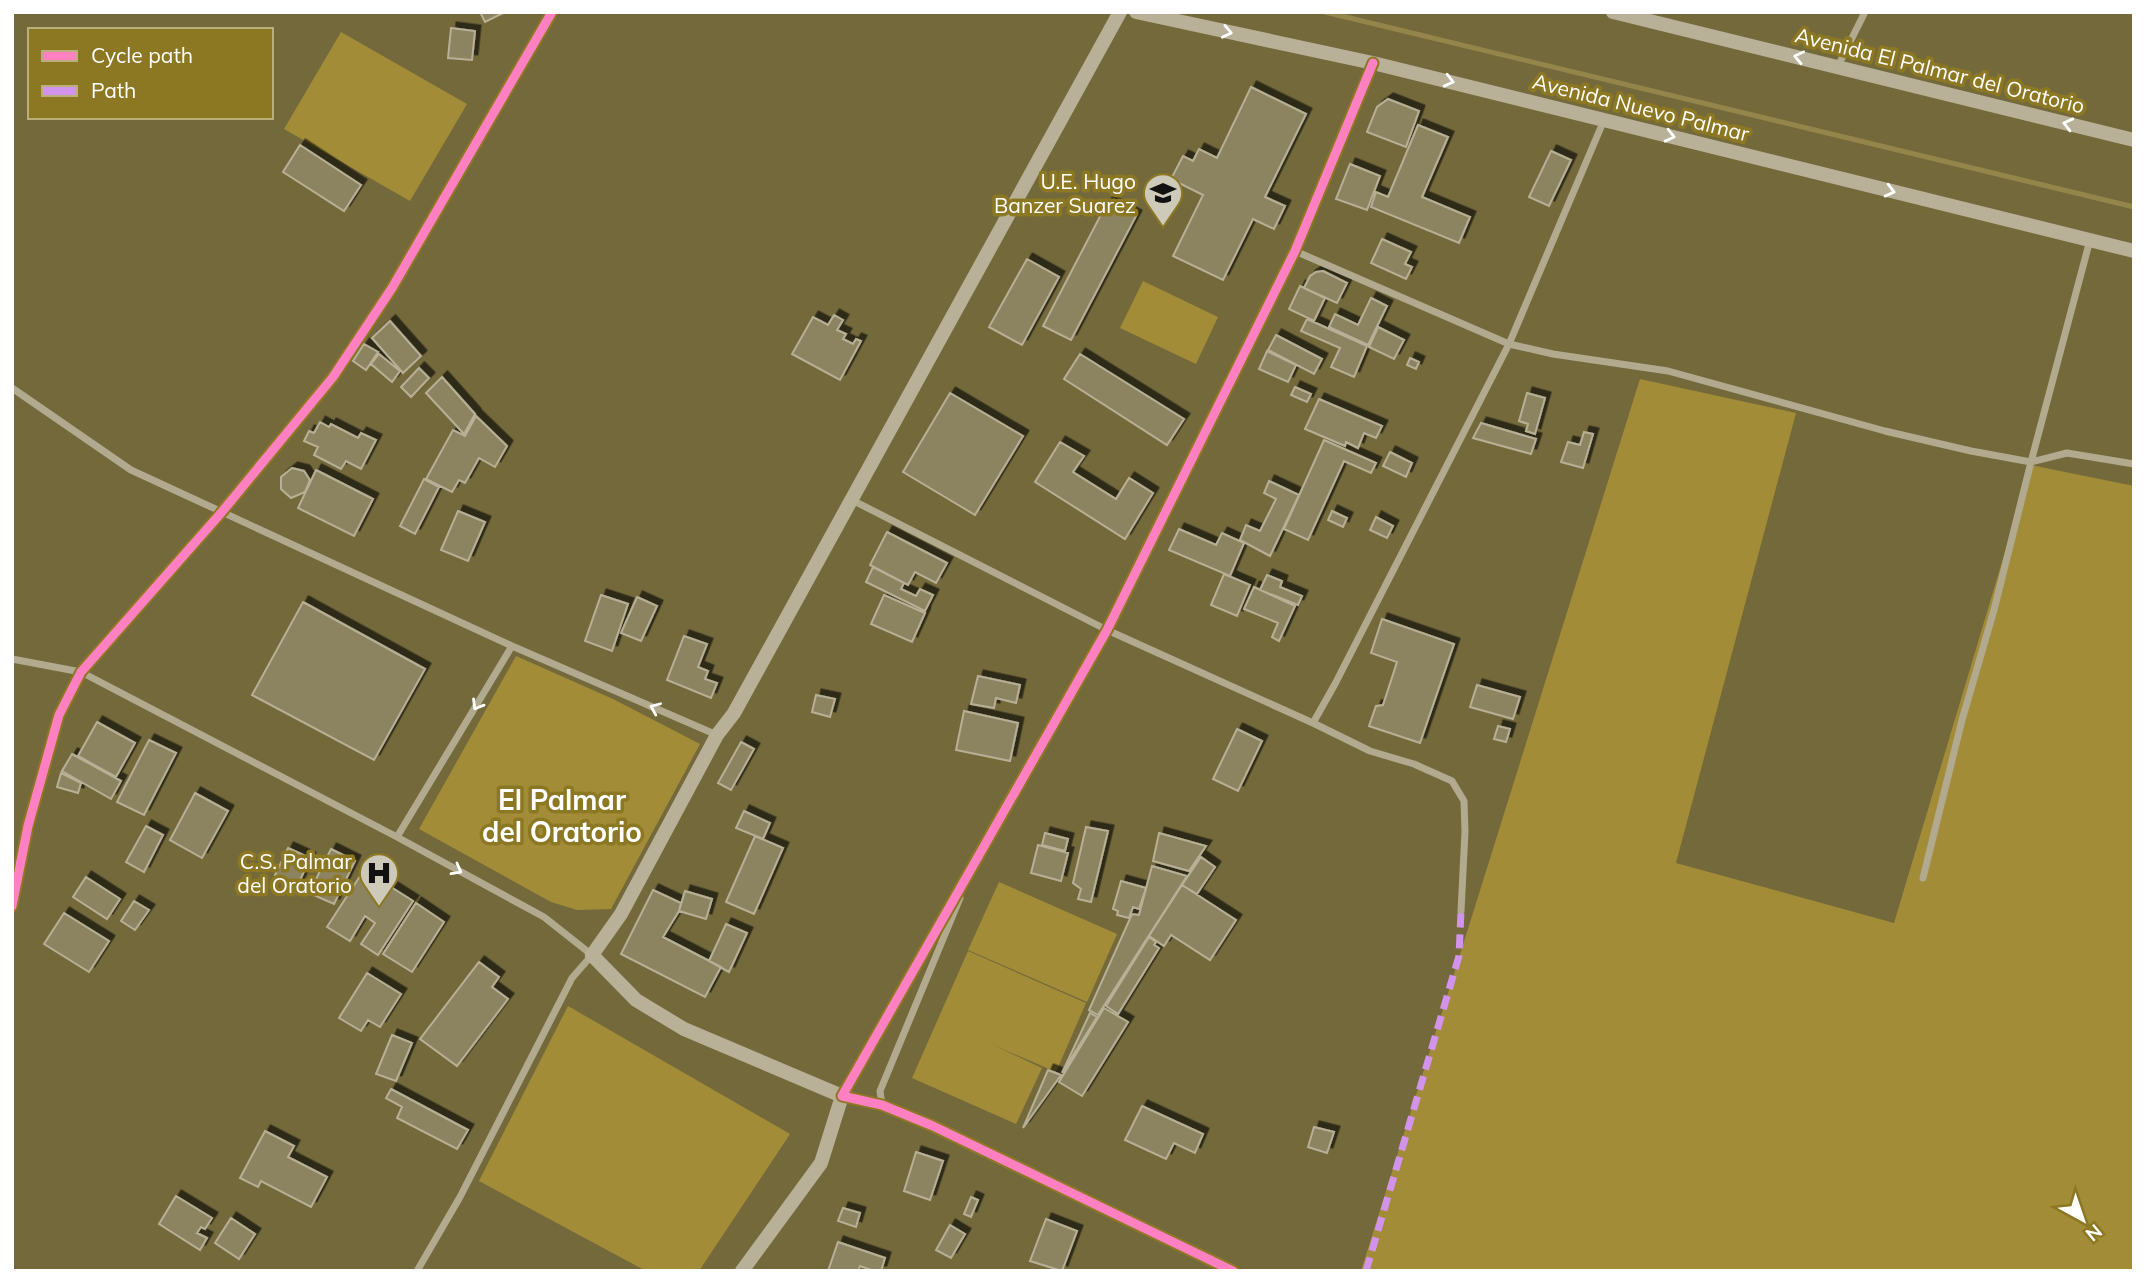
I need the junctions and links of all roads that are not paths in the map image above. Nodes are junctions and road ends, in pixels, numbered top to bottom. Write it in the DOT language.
graph roads {
  1 [pos="552,12"];
  2 [pos="1120,12"];
  3 [pos="1136,12"];
  4 [pos="1613,12"];
  5 [pos="1865,12"];
  6 [pos="1639,15"];
  7 [pos="1373,63"];
  8 [pos="1838,66"];
  9 [pos="1605,120"];
  10 [pos="2134,140"];
  11 [pos="2090,240"];
  12 [pos="1295,251"];
  13 [pos="2134,251"];
  14 [pos="1509,344"];
  15 [pos="12,388"];
  16 [pos="2031,462"];
  17 [pos="2134,464"];
  18 [pos="850,499"];
  19 [pos="221,513"];
  20 [pos="1107,630"];
  21 [pos="512,646"];
  22 [pos="12,659"];
  23 [pos="81,672"];
  24 [pos="1313,723"];
  25 [pos="717,735"];
  26 [pos="397,837"];
  27 [pos="971,870"];
  28 [pos="1923,878"];
  29 [pos="12,906"];
  30 [pos="1461,911"];
  31 [pos="592,955"];
  32 [pos="842,1096"];
  33 [pos="883,1105"];
  34 [pos="417,1271"];
  35 [pos="742,1271"];
  36 [pos="1233,1271"];
  1 -- 19 [label="street"];
  2 -- 18 [label="main road"];
  3 -- 7 [label="main road, Avenida Nuevo Palmar, one-way"];
  4 -- 6 [label="main road, Avenida El Palmar del Oratorio"];
  5 -- 8 [label="street"];
  8 -- 6 [label="main road, Avenida El Palmar del Oratorio, one-way"];
  7 -- 9 [label="main road, Avenida Nuevo Palmar, one-way"];
  7 -- 12 [label="street"];
  10 -- 8 [label="main road, Avenida El Palmar del Oratorio, one-way"];
  9 -- 11 [label="main road, Avenida Nuevo Palmar, one-way"];
  9 -- 14 [label="street"];
  11 -- 13 [label="main road, Avenida Nuevo Palmar"];
  11 -- 16 [label="street"];
  12 -- 14 [label="street"];
  12 -- 20 [label="street"];
  14 -- 16 [label="street"];
  14 -- 24 [label="street"];
  15 -- 19 [label="street"];
  16 -- 17 [label="street"];
  16 -- 28 [label="street"];
  18 -- 20 [label="street"];
  18 -- 25 [label="main road"];
  19 -- 21 [label="street"];
  19 -- 23 [label="street"];
  20 -- 24 [label="street"];
  20 -- 27 [label="street"];
  25 -- 21 [label="street, one-way"];
  21 -- 26 [label="street, one-way"];
  22 -- 23 [label="street"];
  23 -- 26 [label="street"];
  23 -- 29 [label="street"];
  24 -- 30 [label="street"];
  25 -- 31 [label="main road"];
  26 -- 31 [label="street, one-way"];
  27 -- 32 [label="street"];
  27 -- 33 [label="street"];
  31 -- 32 [label="main road"];
  31 -- 34 [label="street"];
  32 -- 33 [label="street"];
  32 -- 35 [label="main road"];
  33 -- 36 [label="street"];
}
